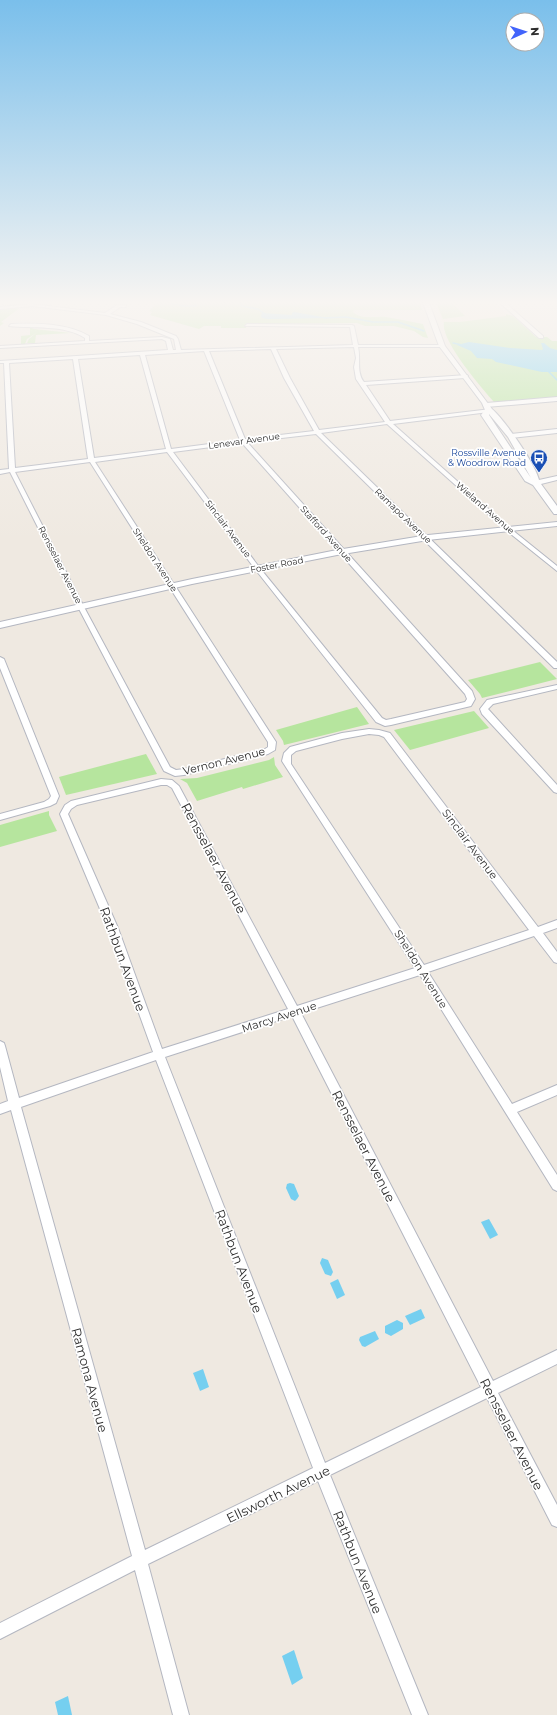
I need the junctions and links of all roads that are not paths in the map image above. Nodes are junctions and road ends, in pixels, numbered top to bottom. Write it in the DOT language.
graph roads {
  1 [pos="4,380"];
  2 [pos="79,380"];
  3 [pos="149,380"];
  4 [pos="219,380"];
  5 [pos="288,380"];
  6 [pos="360,380"];
  7 [pos="413,380"];
  8 [pos="468,380"];
  9 [pos="362,384"];
  10 [pos="557,399"];
  11 [pos="487,408"];
  12 [pos="389,423"];
  13 [pos="557,431"];
  14 [pos="317,432"];
  15 [pos="511,436"];
  16 [pos="499,437"];
  17 [pos="244,441"];
  18 [pos="169,451"];
  19 [pos="91,460"];
  20 [pos="12,471"];
  21 [pos="0,472"];
  22 [pos="557,478"];
  23 [pos="536,483"];
  24 [pos="557,512"];
  25 [pos="557,524"];
  26 [pos="509,530"];
  27 [pos="426,539"];
  28 [pos="343,552"];
  29 [pos="257,568"];
  30 [pos="557,569"];
  31 [pos="172,586"];
  32 [pos="81,607"];
  33 [pos="0,625"];
  34 [pos="0,659"];
  35 [pos="557,666"];
  36 [pos="557,687"];
  37 [pos="382,722"];
  38 [pos="380,732"];
  39 [pos="272,748"];
  40 [pos="175,773"];
  41 [pos="161,782"];
  42 [pos="557,790"];
  43 [pos="0,817"];
  44 [pos="557,924"];
  45 [pos="535,931"];
  46 [pos="557,959"];
  47 [pos="422,970"];
  48 [pos="295,1012"];
  49 [pos="0,1046"];
  50 [pos="158,1055"];
  51 [pos="557,1090"];
  52 [pos="14,1104"];
  53 [pos="0,1108"];
  54 [pos="509,1110"];
  55 [pos="557,1185"];
  56 [pos="557,1357"];
  57 [pos="490,1390"];
  58 [pos="322,1472"];
  59 [pos="557,1520"];
  60 [pos="140,1560"];
  61 [pos="0,1631"];
  62 [pos="181,1715"];
  63 [pos="420,1715"];
  1 -- 20 [label="street, Rensselaer Avenue"];
  2 -- 19 [label="street, Sheldon Avenue"];
  3 -- 18 [label="street, Sinclair Avenue"];
  4 -- 17 [label="street, Stafford Avenue"];
  5 -- 14 [label="street, Ramapo Avenue"];
  6 -- 9 [label="street, Wieland Avenue"];
  7 -- 9 [label="street"];
  8 -- 11 [label="street"];
  9 -- 12 [label="street, Wieland Avenue"];
  10 -- 11 [label="street, Lenevar Avenue"];
  11 -- 12 [label="street, Lenevar Avenue"];
  11 -- 15 [label="street"];
  11 -- 16 [label="street"];
  12 -- 14 [label="street, Lenevar Avenue"];
  12 -- 26 [label="street, Wieland Avenue"];
  13 -- 15 [label="street"];
  14 -- 17 [label="street, Lenevar Avenue"];
  14 -- 27 [label="street, Ramapo Avenue"];
  15 -- 16 [label="street"];
  15 -- 23 [label="street"];
  16 -- 23 [label="street"];
  17 -- 18 [label="street, Lenevar Avenue"];
  17 -- 28 [label="street, Stafford Avenue"];
  18 -- 19 [label="street, Lenevar Avenue"];
  18 -- 29 [label="street, Sinclair Avenue"];
  19 -- 20 [label="street, Lenevar Avenue"];
  19 -- 31 [label="street, Sheldon Avenue"];
  20 -- 21 [label="street, Lenevar Avenue"];
  20 -- 32 [label="street, Rensselaer Avenue"];
  22 -- 23 [label="street"];
  23 -- 24 [label="street"];
  25 -- 26 [label="street, Foster Road"];
  26 -- 27 [label="street, Foster Road"];
  26 -- 30 [label="street, Wieland Avenue"];
  27 -- 28 [label="street, Foster Road"];
  27 -- 35 [label="street, Ramapo Avenue"];
  28 -- 29 [label="street, Foster Road"];
  28 -- 37 [label="street, Stafford Avenue"];
  29 -- 31 [label="street, Foster Road"];
  29 -- 37 [label="street, Sinclair Avenue"];
  31 -- 32 [label="street, Foster Road"];
  31 -- 39 [label="street, Sheldon Avenue"];
  32 -- 33 [label="street, Foster Road"];
  32 -- 40 [label="street, Rensselaer Avenue"];
  34 -- 43 [label="street"];
  36 -- 42 [label="street"];
  38 -- 45 [label="street, Sinclair Avenue"];
  38 -- 47 [label="street, Sheldon Avenue"];
  39 -- 40 [label="street, Vernon Avenue"];
  41 -- 48 [label="street, Rensselaer Avenue"];
  41 -- 50 [label="street, Rathbun Avenue"];
  44 -- 45 [label="street, Marcy Avenue"];
  45 -- 46 [label="street, Sinclair Avenue"];
  45 -- 47 [label="street, Marcy Avenue"];
  47 -- 48 [label="street, Marcy Avenue"];
  47 -- 54 [label="street, Sheldon Avenue"];
  48 -- 50 [label="street, Marcy Avenue"];
  48 -- 57 [label="street, Rensselaer Avenue"];
  49 -- 52 [label="street, Ramona Avenue"];
  50 -- 52 [label="street, Marcy Avenue"];
  50 -- 58 [label="street, Rathbun Avenue"];
  51 -- 54 [label="street"];
  52 -- 53 [label="street, Marcy Avenue"];
  52 -- 60 [label="street, Ramona Avenue"];
  54 -- 55 [label="street, Sheldon Avenue"];
  56 -- 57 [label="street, Ellsworth Avenue"];
  57 -- 58 [label="street, Ellsworth Avenue"];
  57 -- 59 [label="street, Rensselaer Avenue"];
  58 -- 60 [label="street, Ellsworth Avenue"];
  58 -- 63 [label="street, Rathbun Avenue"];
  60 -- 61 [label="street, Ellsworth Avenue"];
  60 -- 62 [label="street, Ramona Avenue"];
}
